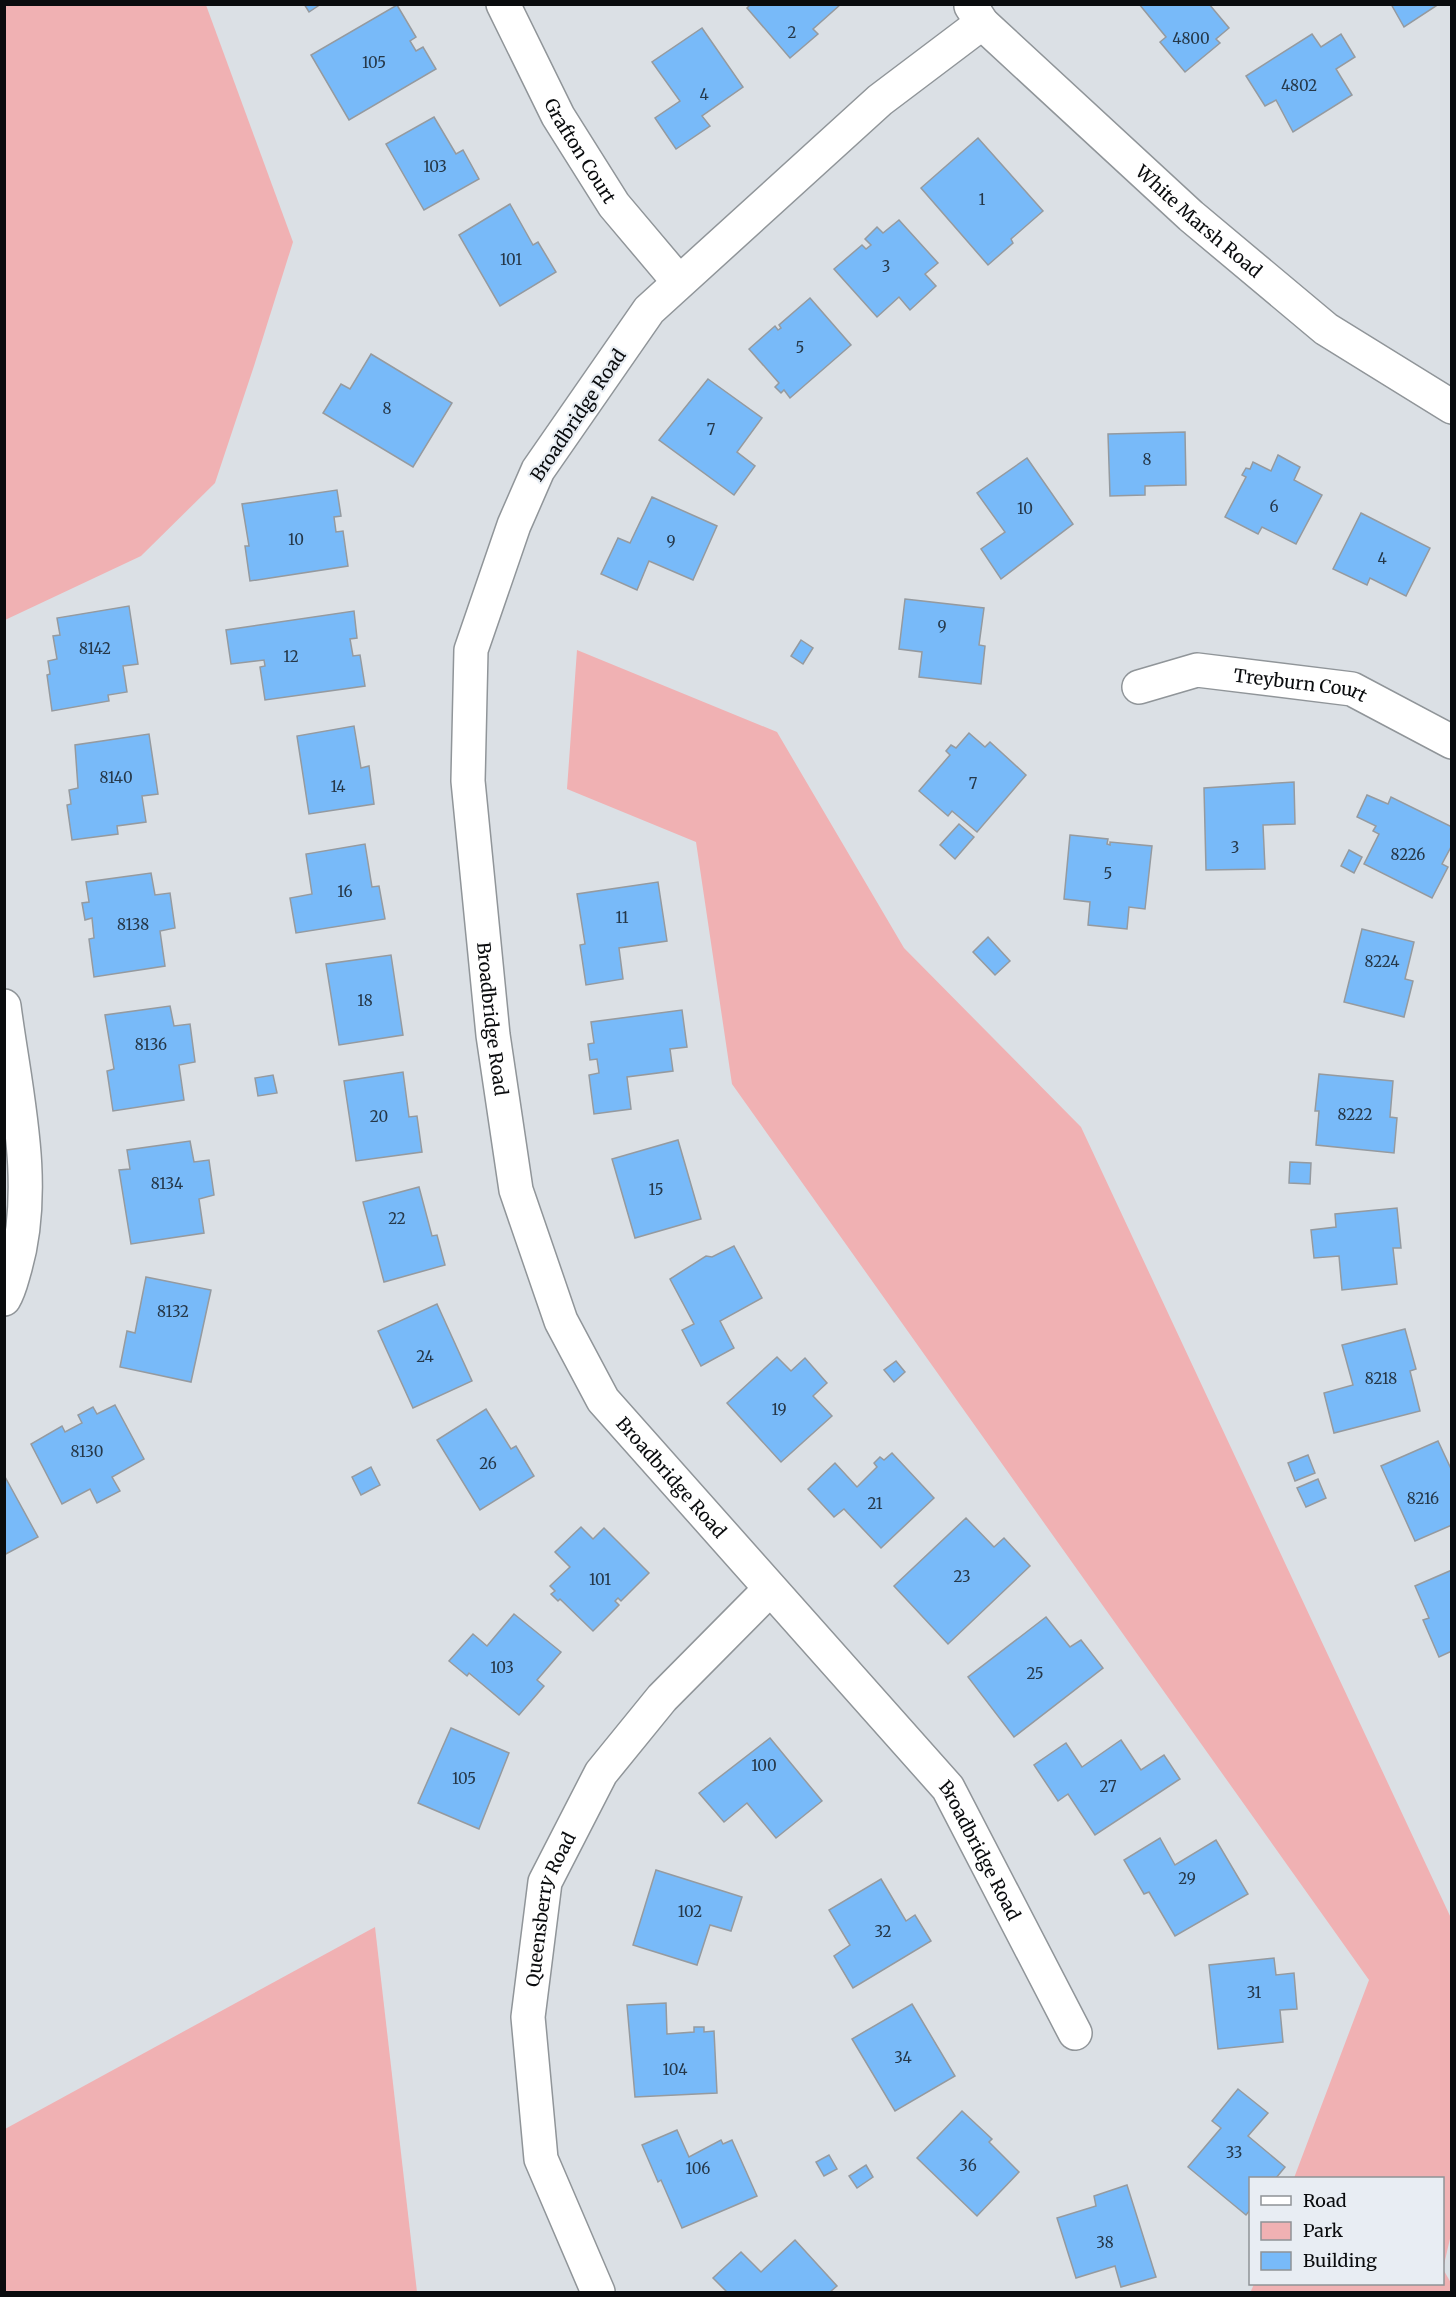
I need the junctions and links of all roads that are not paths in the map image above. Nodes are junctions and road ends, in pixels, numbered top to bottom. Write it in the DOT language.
graph roads {
  1 [pos="503,4"];
  2 [pos="976,14"];
  3 [pos="679,282"];
  4 [pos="1452,407"];
  5 [pos="1139,687"];
  6 [pos="1452,742"];
  7 [pos="4,1006"];
  8 [pos="4,1299"];
  9 [pos="770,1589"];
  10 [pos="1075,2033"];
  11 [pos="598,2292"];
  1 -- 3 [label="street, Grafton Court"];
  2 -- 3 [label="street, Broadbridge Road"];
  2 -- 4 [label="street, White Marsh Road"];
  3 -- 9 [label="street, Broadbridge Road"];
  5 -- 6 [label="street, Treyburn Court"];
  7 -- 8 [label="street"];
  9 -- 10 [label="street, Broadbridge Road"];
  9 -- 11 [label="street, Queensberry Road"];
}
